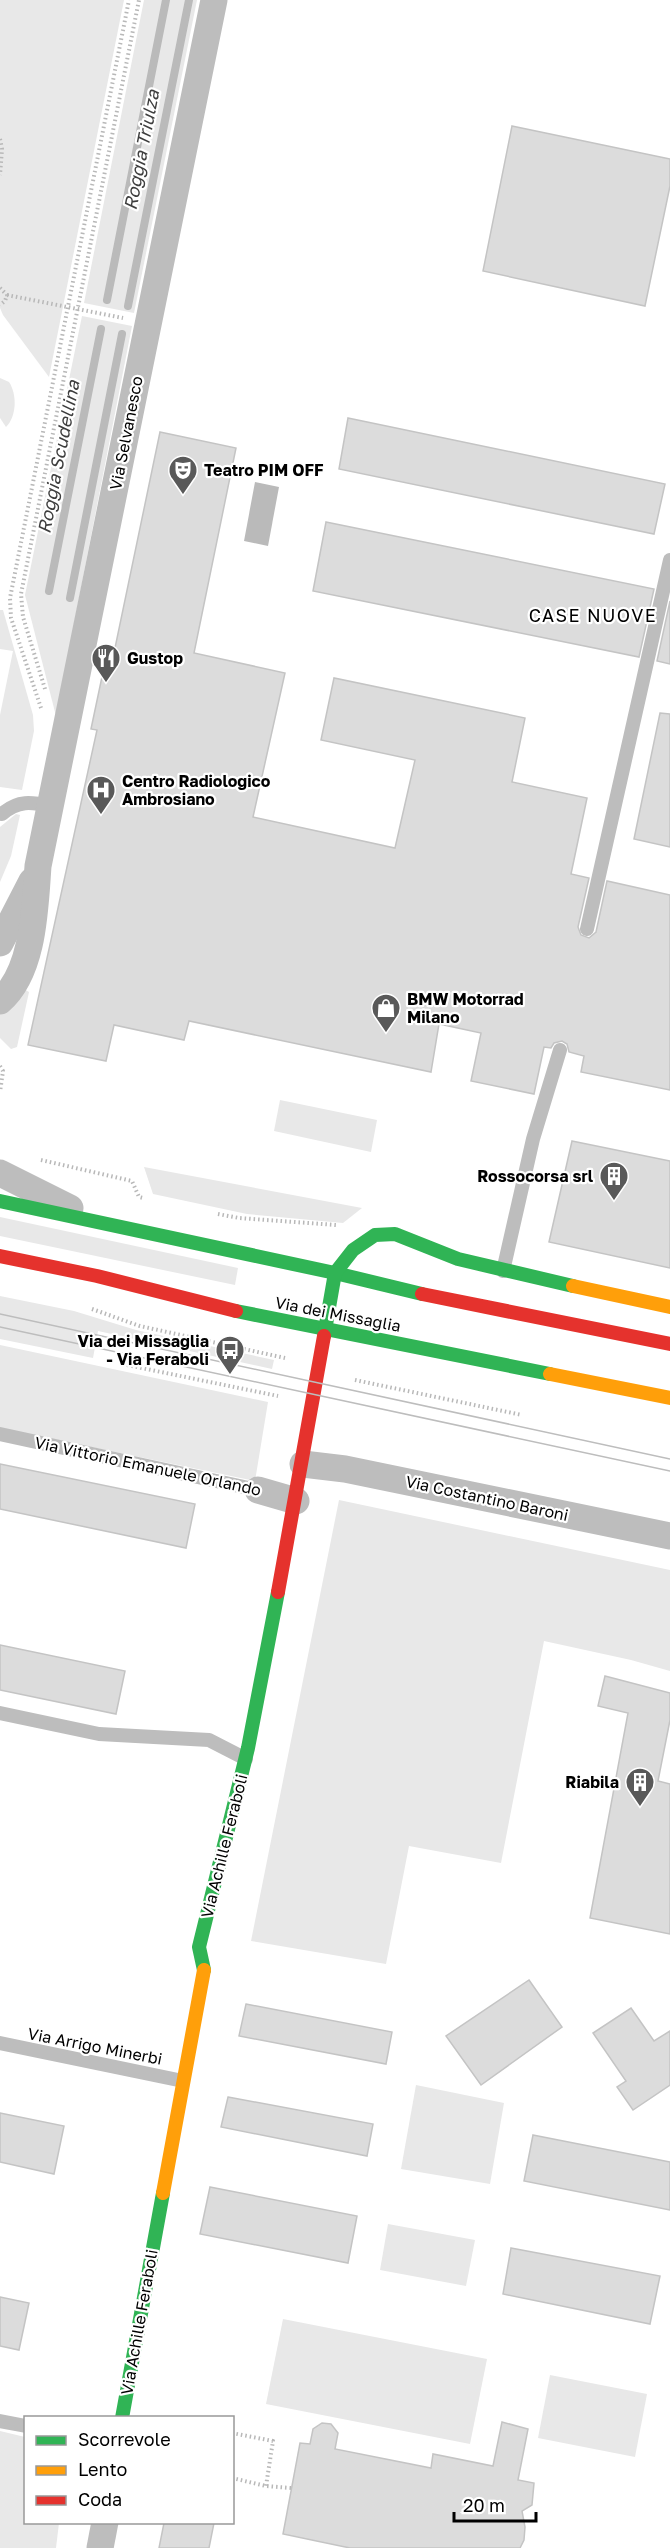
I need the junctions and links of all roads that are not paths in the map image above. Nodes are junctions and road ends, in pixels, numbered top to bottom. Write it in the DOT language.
graph roads {
  1 [pos="214,0"];
  2 [pos="670,560"];
  3 [pos="51,806"];
  4 [pos="2,814"];
  5 [pos="39,866"];
  6 [pos="587,929"];
  7 [pos="0,943"];
  8 [pos="0,1001"];
  9 [pos="560,1050"];
  10 [pos="0,1173"];
  11 [pos="0,1201"];
  12 [pos="95,1221"];
  13 [pos="0,1256"];
  14 [pos="503,1271"];
  15 [pos="335,1274"];
  16 [pos="670,1307"];
  17 [pos="325,1327"];
  18 [pos="670,1344"];
  19 [pos="670,1398"];
  20 [pos="0,1434"];
  21 [pos="303,1464"];
  22 [pos="258,1490"];
  23 [pos="296,1500"];
  24 [pos="670,1536"];
  25 [pos="0,1713"];
  26 [pos="246,1759"];
  27 [pos="0,2043"];
  28 [pos="183,2081"];
  29 [pos="122,2416"];
  30 [pos="0,2421"];
  31 [pos="24,2426"];
  32 [pos="105,2524"];
  33 [pos="100,2548"];
  1 -- 3 [label="street, Via Selvanesco"];
  2 -- 6 [label="lane"];
  3 -- 4 [label="lane"];
  3 -- 5 [label="street, Via Selvanesco"];
  5 -- 7 [label="street, Via Selvanesco"];
  5 -- 8 [label="street, Via Selvanesco"];
  9 -- 14 [label="lane"];
  10 -- 12 [label="street"];
  11 -- 12 [label="street"];
  12 -- 15 [label="street"];
  13 -- 17 [label="street, Via dei Missaglia"];
  14 -- 15 [label="street"];
  14 -- 16 [label="street"];
  15 -- 17 [label="street, Via Achille Feraboli"];
  15 -- 18 [label="street"];
  17 -- 19 [label="street, Via dei Missaglia"];
  17 -- 21 [label="street, Via Achille Feraboli"];
  20 -- 22 [label="lane, Via Vittorio Emanuele Orlando"];
  21 -- 23 [label="street, Via Achille Feraboli"];
  21 -- 24 [label="street, Via Costantino Baroni"];
  22 -- 23 [label="street, Via Vittorio Emanuele Orlando"];
  23 -- 26 [label="street, Via Achille Feraboli"];
  25 -- 26 [label="lane"];
  26 -- 28 [label="street, Via Achille Feraboli"];
  27 -- 28 [label="lane, Via Arrigo Minerbi"];
  28 -- 29 [label="street, Via Achille Feraboli"];
  30 -- 31 [label="lane"];
  32 -- 33 [label="street"];
}
